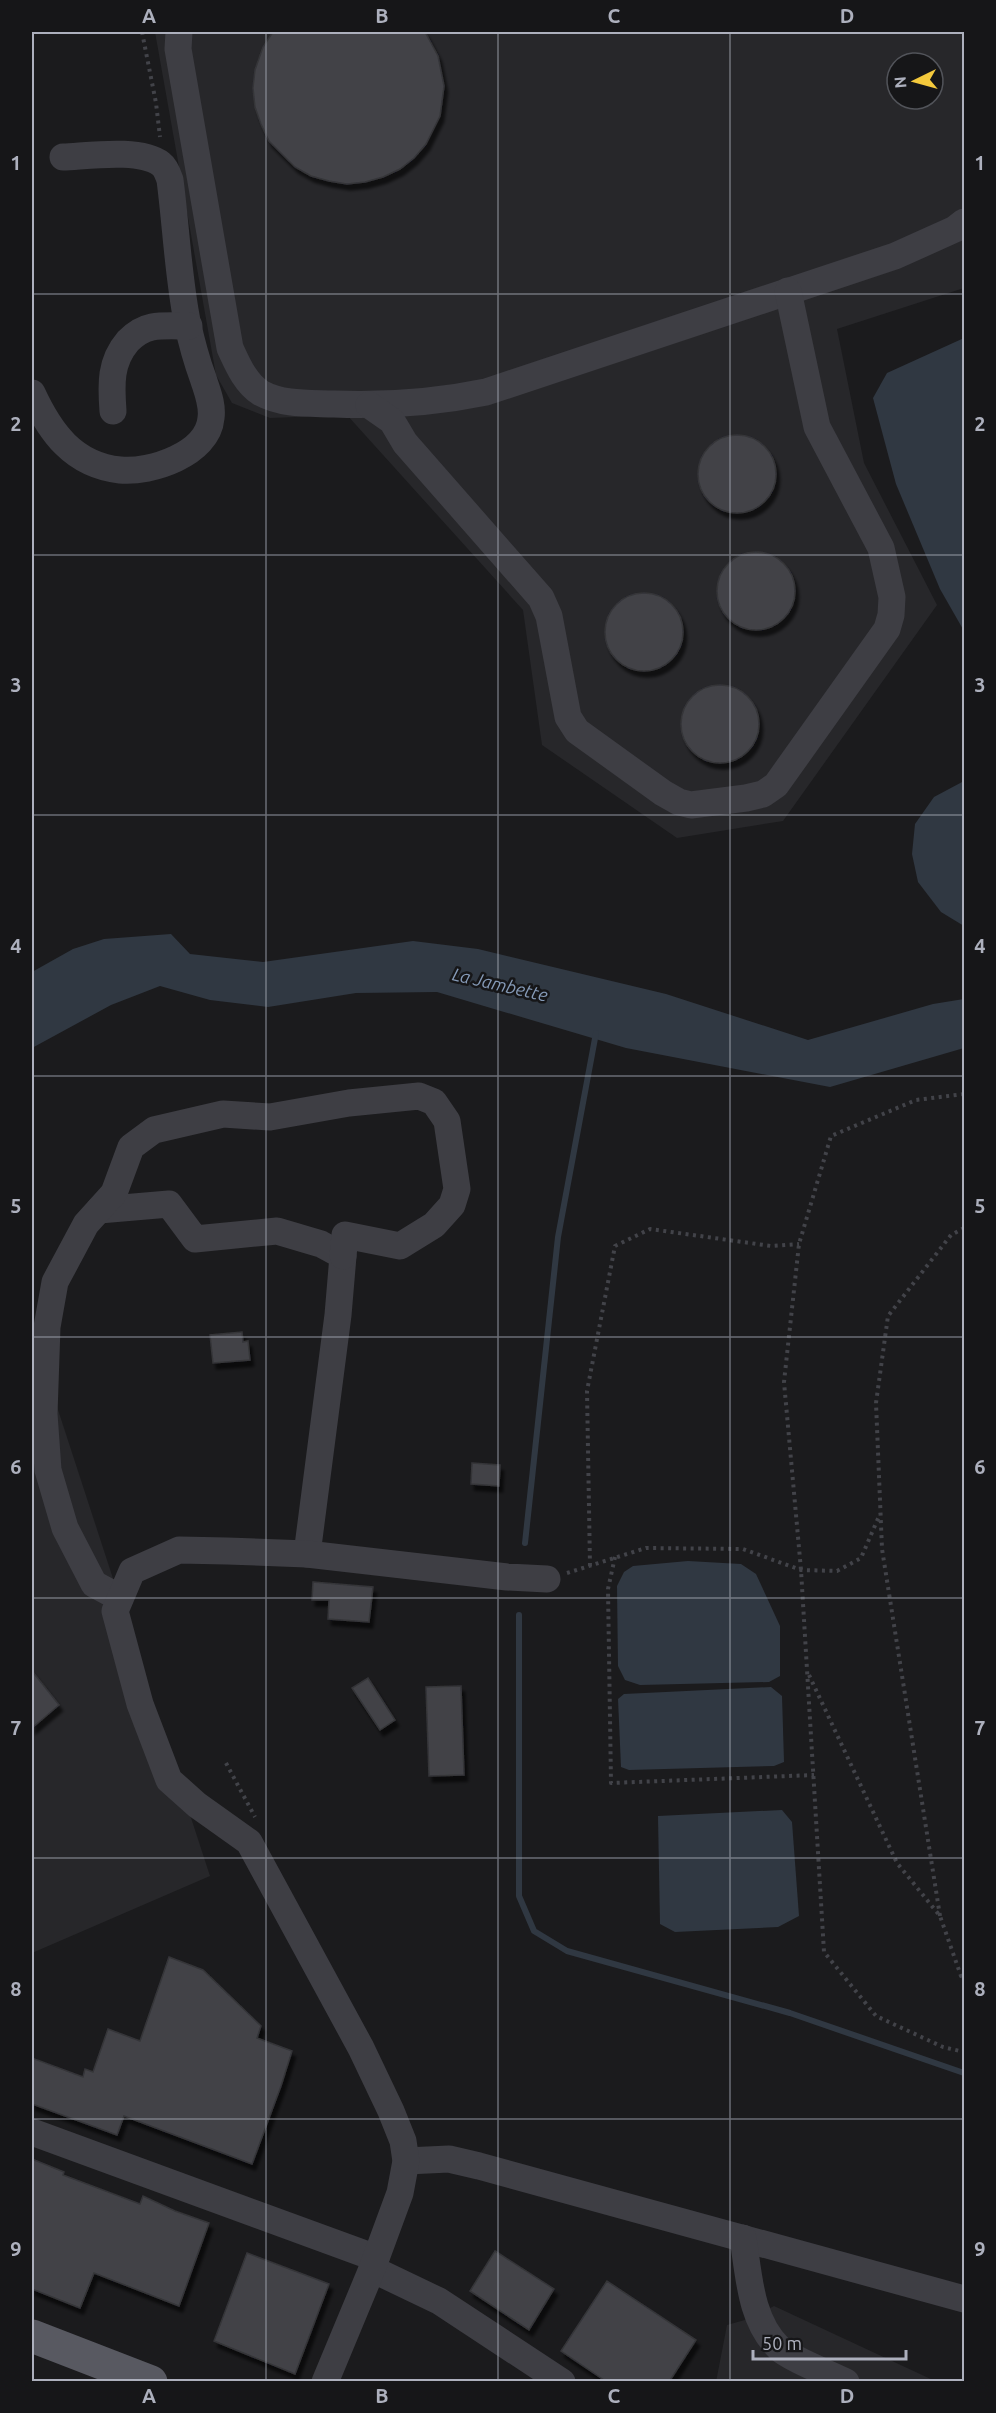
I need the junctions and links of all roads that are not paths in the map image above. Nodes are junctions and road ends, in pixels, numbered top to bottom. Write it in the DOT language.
graph roads {
  1 [pos="179,32"];
  2 [pos="63,157"];
  3 [pos="964,222"];
  4 [pos="788,291"];
  5 [pos="189,326"];
  6 [pos="32,393"];
  7 [pos="369,405"];
  8 [pos="113,411"];
  9 [pos="99,1210"];
  10 [pos="343,1256"];
  11 [pos="307,1554"];
  12 [pos="547,1579"];
  13 [pos="120,1598"];
  14 [pos="32,2132"];
  15 [pos="406,2161"];
  16 [pos="743,2238"];
  17 [pos="374,2263"];
  18 [pos="964,2299"];
  19 [pos="32,2336"];
  20 [pos="32,2344"];
  21 [pos="129,2382"];
  22 [pos="151,2382"];
  23 [pos="325,2382"];
  24 [pos="562,2382"];
  25 [pos="846,2382"];
  1 -- 7 [label="street"];
  2 -- 5 [label="street"];
  3 -- 4 [label="street"];
  4 -- 7 [label="street"];
  4 -- 7 [label="street"];
  5 -- 6 [label="street"];
  5 -- 8 [label="street"];
  9 -- 10 [label="street"];
  9 -- 10 [label="street"];
  9 -- 13 [label="street"];
  10 -- 11 [label="street"];
  11 -- 12 [label="street"];
  11 -- 13 [label="street"];
  13 -- 15 [label="street"];
  14 -- 17 [label="street"];
  15 -- 16 [label="street"];
  15 -- 17 [label="street"];
  16 -- 18 [label="street"];
  16 -- 25 [label="street"];
  17 -- 23 [label="street"];
  17 -- 24 [label="street"];
  19 -- 22 [label="main road"];
  20 -- 21 [label="main road"];
}
